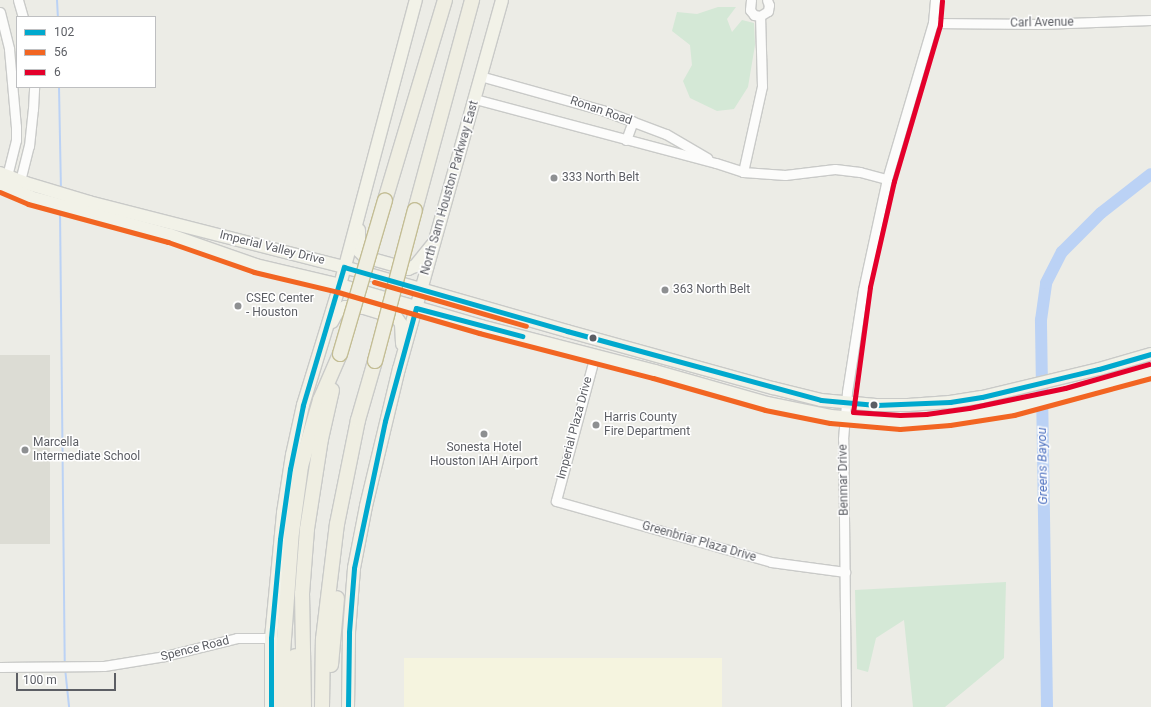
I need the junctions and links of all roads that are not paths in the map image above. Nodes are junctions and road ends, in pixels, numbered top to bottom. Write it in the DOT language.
graph roads {
  1 [pos="18,0"];
  2 [pos="416,0"];
  3 [pos="435,0"];
  4 [pos="445,0"];
  5 [pos="472,0"];
  6 [pos="482,0"];
  7 [pos="502,0"];
  8 [pos="751,0"];
  9 [pos="767,0"];
  10 [pos="935,0"];
  11 [pos="0,12"];
  12 [pos="23,16"];
  13 [pos="760,16"];
  14 [pos="1151,20"];
  15 [pos="933,23"];
  16 [pos="480,76"];
  17 [pos="450,84"];
  18 [pos="34,88"];
  19 [pos="475,99"];
  20 [pos="633,122"];
  21 [pos="402,139"];
  22 [pos="626,140"];
  23 [pos="716,163"];
  24 [pos="743,172"];
  25 [pos="887,180"];
  26 [pos="4,181"];
  27 [pos="20,181"];
  28 [pos="45,195"];
  29 [pos="75,203"];
  30 [pos="361,203"];
  31 [pos="211,233"];
  32 [pos="437,238"];
  33 [pos="206,248"];
  34 [pos="344,267"];
  35 [pos="340,285"];
  36 [pos="422,288"];
  37 [pos="416,308"];
  38 [pos="567,331"];
  39 [pos="324,334"];
  40 [pos="563,347"];
  41 [pos="340,354"];
  42 [pos="1151,354"];
  43 [pos="595,355"];
  44 [pos="399,369"];
  45 [pos="1151,371"];
  46 [pos="956,401"];
  47 [pos="846,402"];
  48 [pos="959,417"];
  49 [pos="845,418"];
  50 [pos="347,471"];
  51 [pos="556,501"];
  52 [pos="845,572"];
  53 [pos="302,594"];
  54 [pos="271,638"];
  55 [pos="0,667"];
  56 [pos="271,707"];
  57 [pos="279,707"];
  58 [pos="290,707"];
  59 [pos="304,707"];
  60 [pos="322,707"];
  61 [pos="332,707"];
  62 [pos="348,707"];
  63 [pos="846,707"];
  1 -- 12 [label="street"];
  2 -- 30 [label="main road"];
  3 -- 21 [label="highway"];
  4 -- 21 [label="highway"];
  5 -- 17 [label="highway"];
  6 -- 17 [label="highway"];
  7 -- 16 [label="main road, North Sam Houston Parkway East"];
  8 -- 13 [label="street"];
  9 -- 13 [label="street"];
  10 -- 15 [label="street, Benmar Drive"];
  11 -- 26 [label="street"];
  13 -- 24 [label="street"];
  14 -- 15 [label="street, Carl Avenue"];
  15 -- 25 [label="street, Benmar Drive"];
  16 -- 19 [label="main road, North Sam Houston Parkway East"];
  16 -- 20 [label="street, Ronan Road"];
  17 -- 50 [label="highway, bridge"];
  18 -- 27 [label="street"];
  19 -- 22 [label="street, Ronan Road"];
  19 -- 32 [label="main road, North Sam Houston Parkway East"];
  20 -- 22 [label="street"];
  20 -- 23 [label="street, Ronan Road"];
  21 -- 41 [label="highway, bridge"];
  22 -- 23 [label="street, Ronan Road"];
  23 -- 24 [label="street, Ronan Road"];
  24 -- 25 [label="street, Ronan Road"];
  25 -- 47 [label="street, Benmar Drive"];
  26 -- 27 [label="main road, Imperial Valley Drive"];
  26 -- 28 [label="main road, Imperial Valley Drive"];
  27 -- 28 [label="main road, Imperial Valley Drive"];
  28 -- 29 [label="main road, Imperial Valley Drive"];
  29 -- 31 [label="main road, Imperial Valley Drive"];
  29 -- 33 [label="main road, Imperial Valley Drive"];
  30 -- 32 [label="main road"];
  30 -- 34 [label="main road"];
  31 -- 33 [label="main road"];
  31 -- 34 [label="main road, Imperial Valley Drive"];
  32 -- 36 [label="main road, North Sam Houston Parkway East"];
  33 -- 35 [label="main road, Imperial Valley Drive"];
  34 -- 35 [label="main road"];
  34 -- 36 [label="main road, Imperial Valley Drive"];
  35 -- 37 [label="main road, Imperial Valley Drive"];
  35 -- 39 [label="main road"];
  36 -- 37 [label="main road, North Sam Houston Parkway East"];
  36 -- 38 [label="main road, Imperial Valley Drive"];
  37 -- 40 [label="main road, Imperial Valley Drive"];
  37 -- 44 [label="main road, North Sam Houston Parkway East"];
  38 -- 40 [label="main road"];
  38 -- 47 [label="main road, Imperial Valley Drive"];
  39 -- 44 [label="main road"];
  39 -- 54 [label="main road"];
  40 -- 43 [label="main road, Imperial Valley Drive"];
  41 -- 53 [label="highway"];
  41 -- 57 [label="highway"];
  42 -- 46 [label="main road, Imperial Valley Drive"];
  43 -- 49 [label="main road, Imperial Valley Drive"];
  43 -- 51 [label="street, Imperial Plaza Drive"];
  44 -- 62 [label="main road, North Sam Houston Parkway East"];
  45 -- 48 [label="main road, Imperial Valley Drive"];
  46 -- 47 [label="main road, Imperial Valley Drive"];
  46 -- 48 [label="main road"];
  47 -- 49 [label="street, Benmar Drive"];
  48 -- 49 [label="main road, Imperial Valley Drive"];
  49 -- 52 [label="street, Benmar Drive"];
  50 -- 60 [label="highway"];
  50 -- 61 [label="highway"];
  51 -- 52 [label="street, Greenbriar Plaza Drive"];
  52 -- 63 [label="street, Benmar Drive"];
  53 -- 58 [label="highway"];
  53 -- 59 [label="highway"];
  54 -- 55 [label="street, Spence Road"];
  54 -- 56 [label="main road"];
}
